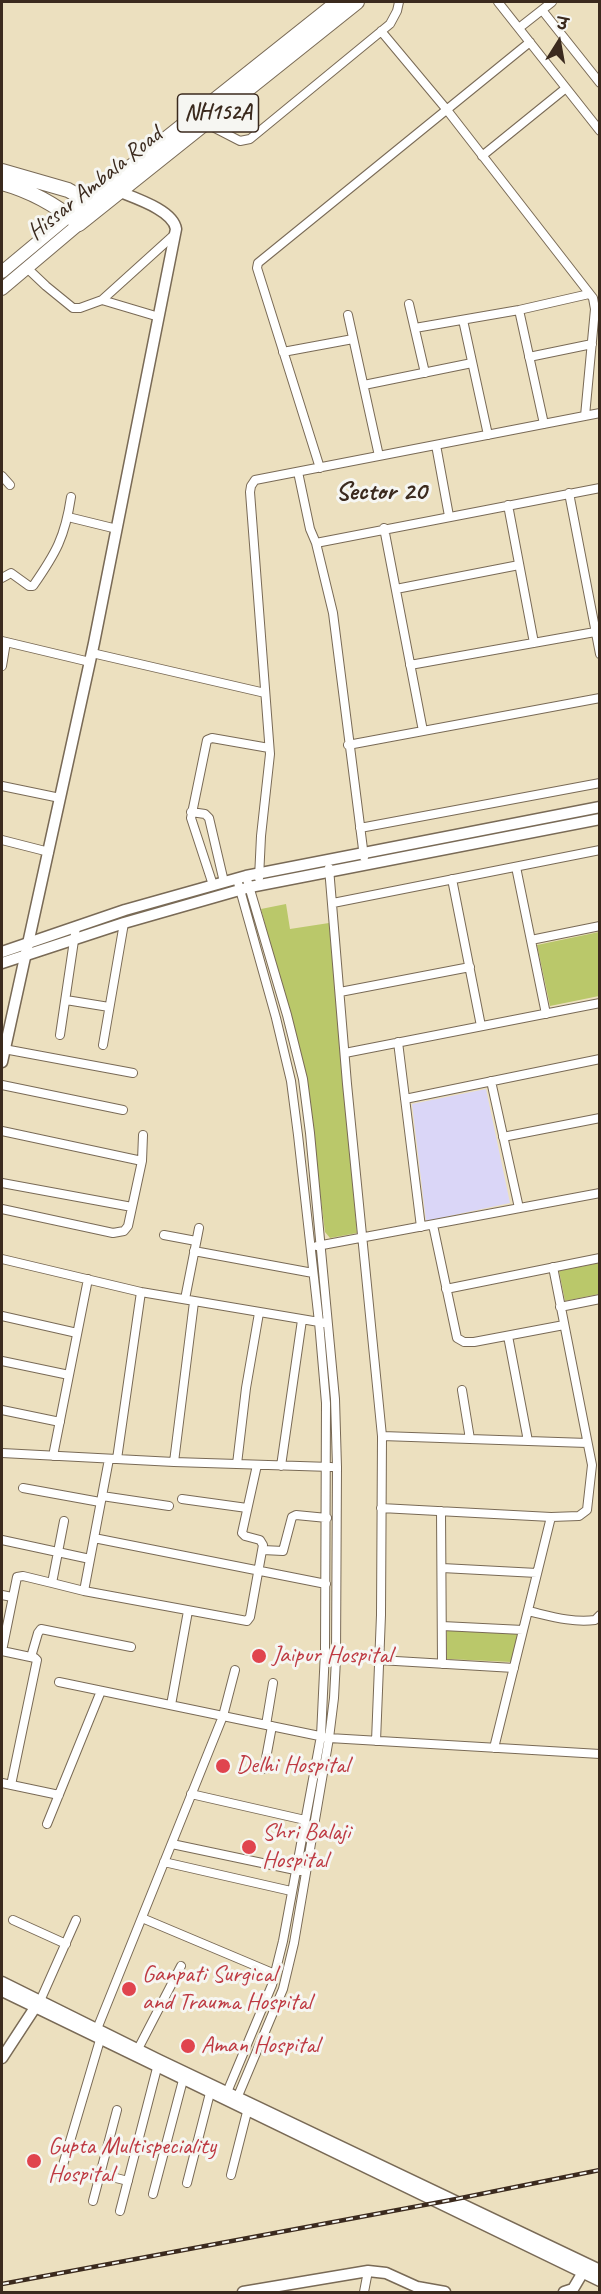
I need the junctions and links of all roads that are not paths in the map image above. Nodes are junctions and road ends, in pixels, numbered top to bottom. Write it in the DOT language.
graph roads {
  1 [pos="338,2"];
  2 [pos="357,2"];
  3 [pos="399,2"];
  4 [pos="498,2"];
  5 [pos="552,2"];
  6 [pos="542,10"];
  7 [pos="519,28"];
  8 [pos="381,31"];
  9 [pos="530,42"];
  10 [pos="600,83"];
  11 [pos="566,88"];
  12 [pos="447,110"];
  13 [pos="206,123"];
  14 [pos="600,131"];
  15 [pos="482,156"];
  16 [pos="2,171"];
  17 [pos="2,183"];
  18 [pos="114,189"];
  19 [pos="93,204"];
  20 [pos="74,220"];
  21 [pos="175,234"];
  22 [pos="27,268"];
  23 [pos="2,272"];
  24 [pos="2,289"];
  25 [pos="589,294"];
  26 [pos="102,300"];
  27 [pos="410,304"];
  28 [pos="519,310"];
  29 [pos="348,315"];
  30 [pos="159,317"];
  31 [pos="463,320"];
  32 [pos="415,328"];
  33 [pos="353,339"];
  34 [pos="592,344"];
  35 [pos="283,352"];
  36 [pos="530,357"];
  37 [pos="472,363"];
  38 [pos="425,373"];
  39 [pos="364,386"];
  40 [pos="600,413"];
  41 [pos="585,416"];
  42 [pos="544,424"];
  43 [pos="488,435"];
  44 [pos="436,445"];
  45 [pos="379,456"];
  46 [pos="320,468"];
  47 [pos="298,472"];
  48 [pos="2,476"];
  49 [pos="10,485"];
  50 [pos="600,488"];
  51 [pos="569,493"];
  52 [pos="71,496"];
  53 [pos="508,505"];
  54 [pos="449,516"];
  55 [pos="68,517"];
  56 [pos="384,528"];
  57 [pos="117,529"];
  58 [pos="316,543"];
  59 [pos="519,565"];
  60 [pos="2,578"];
  61 [pos="396,589"];
  62 [pos="595,632"];
  63 [pos="4,642"];
  64 [pos="534,643"];
  65 [pos="600,654"];
  66 [pos="91,658"];
  67 [pos="410,665"];
  68 [pos="2,666"];
  69 [pos="265,693"];
  70 [pos="600,698"];
  71 [pos="423,731"];
  72 [pos="348,745"];
  73 [pos="269,748"];
  74 [pos="600,783"];
  75 [pos="2,786"];
  76 [pos="60,798"];
  77 [pos="600,807"];
  78 [pos="191,812"];
  79 [pos="600,819"];
  80 [pos="360,828"];
  81 [pos="2,840"];
  82 [pos="600,850"];
  83 [pos="49,852"];
  84 [pos="364,858"];
  85 [pos="329,865"];
  86 [pos="516,867"];
  87 [pos="452,879"];
  88 [pos="248,881"];
  89 [pos="224,882"];
  90 [pos="213,885"];
  91 [pos="333,903"];
  92 [pos="124,923"];
  93 [pos="600,926"];
  94 [pos="76,927"];
  95 [pos="74,939"];
  96 [pos="531,940"];
  97 [pos="29,942"];
  98 [pos="2,952"];
  99 [pos="26,955"];
  100 [pos="2,963"];
  101 [pos="470,967"];
  102 [pos="340,992"];
  103 [pos="66,1000"];
  104 [pos="600,1004"];
  105 [pos="109,1007"];
  106 [pos="546,1014"];
  107 [pos="482,1026"];
  108 [pos="60,1035"];
  109 [pos="398,1042"];
  110 [pos="103,1045"];
  111 [pos="345,1053"];
  112 [pos="2,1058"];
  113 [pos="600,1059"];
  114 [pos="133,1072"];
  115 [pos="490,1082"];
  116 [pos="2,1085"];
  117 [pos="405,1099"];
  118 [pos="123,1110"];
  119 [pos="600,1118"];
  120 [pos="2,1131"];
  121 [pos="144,1136"];
  122 [pos="503,1137"];
  123 [pos="142,1161"];
  124 [pos="2,1183"];
  125 [pos="600,1193"];
  126 [pos="132,1207"];
  127 [pos="519,1208"];
  128 [pos="2,1209"];
  129 [pos="433,1225"];
  130 [pos="421,1227"];
  131 [pos="199,1228"];
  132 [pos="164,1234"];
  133 [pos="364,1239"];
  134 [pos="196,1241"];
  135 [pos="315,1246"];
  136 [pos="194,1251"];
  137 [pos="600,1258"];
  138 [pos="2,1259"];
  139 [pos="553,1267"];
  140 [pos="313,1273"];
  141 [pos="88,1279"];
  142 [pos="446,1289"];
  143 [pos="141,1292"];
  144 [pos="185,1299"];
  145 [pos="599,1300"];
  146 [pos="194,1302"];
  147 [pos="560,1307"];
  148 [pos="259,1313"];
  149 [pos="2,1316"];
  150 [pos="302,1320"];
  151 [pos="324,1323"];
  152 [pos="564,1325"];
  153 [pos="77,1333"];
  154 [pos="508,1336"];
  155 [pos="2,1361"];
  156 [pos="69,1375"];
  157 [pos="462,1390"];
  158 [pos="2,1410"];
  159 [pos="60,1422"];
  160 [pos="382,1436"];
  161 [pos="470,1439"];
  162 [pos="528,1441"];
  163 [pos="587,1443"];
  164 [pos="2,1453"];
  165 [pos="53,1456"];
  166 [pos="113,1459"];
  167 [pos="174,1462"];
  168 [pos="237,1464"];
  169 [pos="596,1464"];
  170 [pos="256,1465"];
  171 [pos="281,1466"];
  172 [pos="332,1467"];
  173 [pos="23,1488"];
  174 [pos="101,1499"];
  175 [pos="182,1499"];
  176 [pos="169,1506"];
  177 [pos="247,1508"];
  178 [pos="381,1508"];
  179 [pos="441,1511"];
  180 [pos="551,1516"];
  181 [pos="327,1518"];
  182 [pos="64,1521"];
  183 [pos="94,1539"];
  184 [pos="2,1540"];
  185 [pos="263,1550"];
  186 [pos="58,1552"];
  187 [pos="90,1559"];
  188 [pos="442,1568"];
  189 [pos="258,1571"];
  190 [pos="537,1573"];
  191 [pos="52,1582"];
  192 [pos="326,1584"];
  193 [pos="84,1591"];
  194 [pos="2,1595"];
  195 [pos="12,1597"];
  196 [pos="188,1611"];
  197 [pos="528,1611"];
  198 [pos="600,1615"];
  199 [pos="442,1626"];
  200 [pos="523,1630"];
  201 [pos="131,1647"];
  202 [pos="2,1651"];
  203 [pos="31,1657"];
  204 [pos="379,1660"];
  205 [pos="442,1664"];
  206 [pos="514,1668"];
  207 [pos="235,1670"];
  208 [pos="59,1682"];
  209 [pos="273,1683"];
  210 [pos="101,1691"];
  211 [pos="171,1705"];
  212 [pos="223,1716"];
  213 [pos="269,1725"];
  214 [pos="325,1737"];
  215 [pos="376,1741"];
  216 [pos="494,1748"];
  217 [pos="600,1754"];
  218 [pos="264,1769"];
  219 [pos="6,1784"];
  220 [pos="191,1794"];
  221 [pos="59,1795"];
  222 [pos="305,1820"];
  223 [pos="47,1824"];
  224 [pos="172,1844"];
  225 [pos="164,1862"];
  226 [pos="295,1869"];
  227 [pos="306,1872"];
  228 [pos="291,1891"];
  229 [pos="142,1918"];
  230 [pos="13,1920"];
  231 [pos="76,1920"];
  232 [pos="66,1944"];
  233 [pos="181,1965"];
  234 [pos="275,1974"];
  235 [pos="2,1982"];
  236 [pos="2,1991"];
  237 [pos="37,2004"];
  238 [pos="99,2034"];
  239 [pos="138,2049"];
  240 [pos="2,2058"];
  241 [pos="157,2068"];
  242 [pos="183,2080"];
  243 [pos="210,2093"];
  244 [pos="230,2098"];
  245 [pos="117,2109"];
  246 [pos="248,2112"];
  247 [pos="100,2174"];
  248 [pos="60,2175"];
  249 [pos="231,2175"];
  250 [pos="128,2181"];
  251 [pos="187,2183"];
  252 [pos="153,2193"];
  253 [pos="93,2201"];
  254 [pos="120,2211"];
  255 [pos="585,2268"];
  256 [pos="600,2270"];
  257 [pos="368,2271"];
  258 [pos="308,2281"];
  259 [pos="600,2281"];
  260 [pos="413,2289"];
  261 [pos="569,2291"];
  262 [pos="243,2292"];
  263 [pos="305,2292"];
  264 [pos="364,2292"];
  265 [pos="445,2292"];
  1 -- 18 [label="highway, Hissar Ambala Road / NH152A"];
  2 -- 13 [label="highway, Hissar Ambala Road / NH152A"];
  3 -- 8 [label="street"];
  4 -- 7 [label="street"];
  5 -- 6 [label="street"];
  6 -- 7 [label="street"];
  6 -- 10 [label="street"];
  7 -- 9 [label="street"];
  8 -- 12 [label="street"];
  8 -- 13 [label="street"];
  9 -- 11 [label="street"];
  9 -- 12 [label="street"];
  11 -- 14 [label="street"];
  11 -- 15 [label="street"];
  12 -- 15 [label="street"];
  12 -- 35 [label="street"];
  13 -- 18 [label="highway, Hissar Ambala Road / NH152A"];
  15 -- 25 [label="street"];
  16 -- 19 [label="highway"];
  17 -- 20 [label="highway"];
  18 -- 19 [label="highway, Hissar Ambala Road / NH152A"];
  18 -- 21 [label="main road"];
  19 -- 20 [label="highway, Hissar Ambala Road / NH152A"];
  20 -- 22 [label="main road, Hissar Ambala Road"];
  20 -- 23 [label="main road, Hissar Ambala Road"];
  21 -- 26 [label="street"];
  21 -- 30 [label="main road"];
  22 -- 24 [label="main road, Hissar Ambala Road"];
  22 -- 26 [label="street"];
  25 -- 28 [label="street"];
  25 -- 34 [label="street"];
  26 -- 30 [label="street"];
  27 -- 32 [label="street"];
  28 -- 31 [label="street"];
  28 -- 36 [label="street"];
  29 -- 33 [label="street"];
  30 -- 57 [label="main road"];
  31 -- 32 [label="street"];
  31 -- 37 [label="street"];
  32 -- 38 [label="street"];
  33 -- 35 [label="street"];
  33 -- 39 [label="street"];
  34 -- 36 [label="street"];
  34 -- 41 [label="street"];
  35 -- 46 [label="street"];
  36 -- 42 [label="street"];
  37 -- 38 [label="street"];
  37 -- 43 [label="street"];
  38 -- 39 [label="street"];
  39 -- 45 [label="street"];
  40 -- 41 [label="street"];
  41 -- 42 [label="street"];
  42 -- 43 [label="street"];
  43 -- 44 [label="street"];
  44 -- 45 [label="street"];
  44 -- 54 [label="street"];
  45 -- 46 [label="street"];
  46 -- 47 [label="street"];
  47 -- 58 [label="street"];
  47 -- 69 [label="street"];
  48 -- 49 [label="street"];
  50 -- 51 [label="street"];
  51 -- 53 [label="street"];
  51 -- 62 [label="street"];
  52 -- 55 [label="street"];
  53 -- 54 [label="street"];
  53 -- 59 [label="street"];
  54 -- 56 [label="street"];
  55 -- 57 [label="street"];
  55 -- 60 [label="street"];
  56 -- 58 [label="street"];
  56 -- 61 [label="street"];
  57 -- 66 [label="main road"];
  58 -- 72 [label="street"];
  59 -- 61 [label="street"];
  59 -- 64 [label="street"];
  61 -- 67 [label="street"];
  62 -- 64 [label="street"];
  62 -- 65 [label="street"];
  63 -- 66 [label="street"];
  63 -- 68 [label="street"];
  64 -- 67 [label="street"];
  66 -- 69 [label="street"];
  66 -- 76 [label="main road"];
  67 -- 71 [label="street"];
  69 -- 73 [label="street"];
  70 -- 71 [label="street"];
  71 -- 72 [label="street"];
  72 -- 80 [label="street"];
  73 -- 78 [label="street"];
  73 -- 88 [label="street"];
  74 -- 80 [label="street"];
  75 -- 76 [label="street"];
  76 -- 83 [label="main road"];
  77 -- 84 [label="main road"];
  78 -- 89 [label="street"];
  78 -- 90 [label="street"];
  79 -- 84 [label="main road"];
  80 -- 84 [label="street"];
  81 -- 83 [label="street"];
  82 -- 86 [label="street"];
  83 -- 97 [label="main road"];
  84 -- 85 [label="main road"];
  85 -- 88 [label="main road"];
  85 -- 91 [label="street"];
  86 -- 87 [label="street"];
  86 -- 96 [label="street"];
  87 -- 91 [label="street"];
  87 -- 101 [label="street"];
  88 -- 89 [label="main road"];
  88 -- 92 [label="main road"];
  88 -- 135 [label="street"];
  89 -- 90 [label="main road"];
  90 -- 94 [label="main road"];
  91 -- 102 [label="street"];
  92 -- 95 [label="main road"];
  92 -- 105 [label="street"];
  93 -- 96 [label="street"];
  94 -- 95 [label="street"];
  94 -- 97 [label="main road"];
  95 -- 99 [label="main road"];
  95 -- 103 [label="street"];
  96 -- 106 [label="street"];
  97 -- 98 [label="main road"];
  97 -- 99 [label="main road"];
  99 -- 100 [label="main road"];
  99 -- 112 [label="main road"];
  101 -- 102 [label="street"];
  101 -- 107 [label="street"];
  102 -- 111 [label="street"];
  103 -- 105 [label="street"];
  103 -- 108 [label="street"];
  104 -- 106 [label="street"];
  105 -- 110 [label="street"];
  106 -- 107 [label="street"];
  107 -- 109 [label="street"];
  109 -- 111 [label="street"];
  109 -- 117 [label="street"];
  111 -- 133 [label="street"];
  112 -- 114 [label="street"];
  113 -- 115 [label="street"];
  115 -- 117 [label="street"];
  115 -- 122 [label="street"];
  116 -- 118 [label="street"];
  117 -- 130 [label="street"];
  119 -- 122 [label="street"];
  120 -- 123 [label="street"];
  121 -- 123 [label="street"];
  122 -- 127 [label="street"];
  123 -- 126 [label="street"];
  124 -- 126 [label="street"];
  125 -- 127 [label="street"];
  126 -- 128 [label="street"];
  127 -- 129 [label="street"];
  129 -- 130 [label="street"];
  129 -- 142 [label="street"];
  130 -- 133 [label="street"];
  131 -- 134 [label="street"];
  132 -- 134 [label="street"];
  133 -- 135 [label="street"];
  133 -- 160 [label="street"];
  134 -- 136 [label="street"];
  135 -- 140 [label="street"];
  135 -- 151 [label="street"];
  136 -- 140 [label="street"];
  136 -- 144 [label="street"];
  137 -- 139 [label="street"];
  138 -- 141 [label="street"];
  139 -- 142 [label="street"];
  139 -- 147 [label="street"];
  140 -- 151 [label="street"];
  141 -- 143 [label="street"];
  141 -- 153 [label="street"];
  142 -- 154 [label="street"];
  143 -- 144 [label="street"];
  143 -- 166 [label="street"];
  144 -- 146 [label="street"];
  145 -- 147 [label="street"];
  146 -- 148 [label="street"];
  146 -- 167 [label="street"];
  147 -- 152 [label="street"];
  148 -- 150 [label="street"];
  148 -- 168 [label="street"];
  149 -- 153 [label="street"];
  150 -- 151 [label="street"];
  150 -- 171 [label="street"];
  151 -- 172 [label="street"];
  152 -- 154 [label="street"];
  152 -- 163 [label="street"];
  153 -- 156 [label="street"];
  154 -- 162 [label="street"];
  155 -- 156 [label="street"];
  156 -- 159 [label="street"];
  157 -- 161 [label="street"];
  158 -- 159 [label="street"];
  159 -- 165 [label="street"];
  160 -- 161 [label="street"];
  160 -- 178 [label="street"];
  161 -- 162 [label="street"];
  162 -- 163 [label="street"];
  163 -- 169 [label="street"];
  164 -- 165 [label="street"];
  165 -- 166 [label="street"];
  166 -- 167 [label="street"];
  166 -- 174 [label="street"];
  167 -- 168 [label="street"];
  168 -- 170 [label="street"];
  169 -- 180 [label="street"];
  170 -- 171 [label="street"];
  170 -- 177 [label="street"];
  171 -- 172 [label="street"];
  172 -- 181 [label="street"];
  172 -- 214 [label="street"];
  173 -- 174 [label="street"];
  174 -- 176 [label="street"];
  174 -- 183 [label="street"];
  175 -- 177 [label="street"];
  177 -- 185 [label="street"];
  178 -- 179 [label="street"];
  178 -- 204 [label="street"];
  179 -- 180 [label="street"];
  179 -- 188 [label="street"];
  180 -- 190 [label="street"];
  181 -- 185 [label="street"];
  181 -- 192 [label="street"];
  182 -- 186 [label="street"];
  183 -- 187 [label="street"];
  183 -- 189 [label="street"];
  184 -- 186 [label="street"];
  185 -- 189 [label="street"];
  186 -- 187 [label="street"];
  186 -- 191 [label="street"];
  187 -- 193 [label="street"];
  188 -- 190 [label="street"];
  188 -- 199 [label="street"];
  189 -- 192 [label="street"];
  189 -- 196 [label="street"];
  190 -- 197 [label="street"];
  191 -- 193 [label="street"];
  191 -- 195 [label="street"];
  192 -- 214 [label="street"];
  193 -- 196 [label="street"];
  194 -- 195 [label="street"];
  195 -- 202 [label="street"];
  196 -- 211 [label="street"];
  197 -- 198 [label="street"];
  197 -- 200 [label="street"];
  199 -- 200 [label="street"];
  199 -- 205 [label="street"];
  200 -- 206 [label="street"];
  201 -- 203 [label="street"];
  202 -- 203 [label="street"];
  203 -- 219 [label="street"];
  204 -- 205 [label="street"];
  204 -- 215 [label="street"];
  205 -- 206 [label="street"];
  206 -- 216 [label="street"];
  207 -- 212 [label="street"];
  208 -- 210 [label="street"];
  209 -- 213 [label="street"];
  210 -- 211 [label="street"];
  210 -- 221 [label="street"];
  211 -- 212 [label="street"];
  212 -- 213 [label="street"];
  212 -- 220 [label="street"];
  213 -- 214 [label="street"];
  213 -- 218 [label="street"];
  214 -- 215 [label="street"];
  214 -- 222 [label="street"];
  214 -- 227 [label="street"];
  215 -- 216 [label="street"];
  216 -- 217 [label="street"];
  219 -- 221 [label="street"];
  220 -- 222 [label="street"];
  220 -- 224 [label="street"];
  221 -- 223 [label="street"];
  222 -- 226 [label="street"];
  224 -- 225 [label="street"];
  224 -- 226 [label="street"];
  225 -- 228 [label="street"];
  225 -- 229 [label="street"];
  226 -- 227 [label="street"];
  226 -- 228 [label="street"];
  227 -- 244 [label="street"];
  228 -- 234 [label="street"];
  229 -- 234 [label="street"];
  229 -- 238 [label="street"];
  230 -- 232 [label="street"];
  231 -- 232 [label="street"];
  232 -- 237 [label="street"];
  233 -- 239 [label="street"];
  234 -- 244 [label="street"];
  235 -- 237 [label="main road"];
  236 -- 237 [label="main road"];
  237 -- 238 [label="main road"];
  237 -- 240 [label="main road"];
  238 -- 239 [label="main road"];
  238 -- 241 [label="main road"];
  238 -- 248 [label="street"];
  239 -- 244 [label="main road"];
  241 -- 242 [label="main road"];
  241 -- 250 [label="street"];
  242 -- 243 [label="main road"];
  242 -- 252 [label="street"];
  243 -- 244 [label="main road"];
  243 -- 251 [label="street"];
  244 -- 246 [label="main road"];
  244 -- 255 [label="main road"];
  245 -- 247 [label="street"];
  246 -- 249 [label="street"];
  246 -- 255 [label="main road"];
  247 -- 250 [label="street"];
  247 -- 253 [label="street"];
  250 -- 254 [label="street"];
  255 -- 256 [label="main road"];
  255 -- 259 [label="main road"];
  255 -- 261 [label="main road"];
  257 -- 258 [label="main road"];
  257 -- 260 [label="main road"];
  257 -- 264 [label="street"];
  258 -- 262 [label="main road"];
  258 -- 263 [label="street"];
  260 -- 265 [label="main road"];
}
